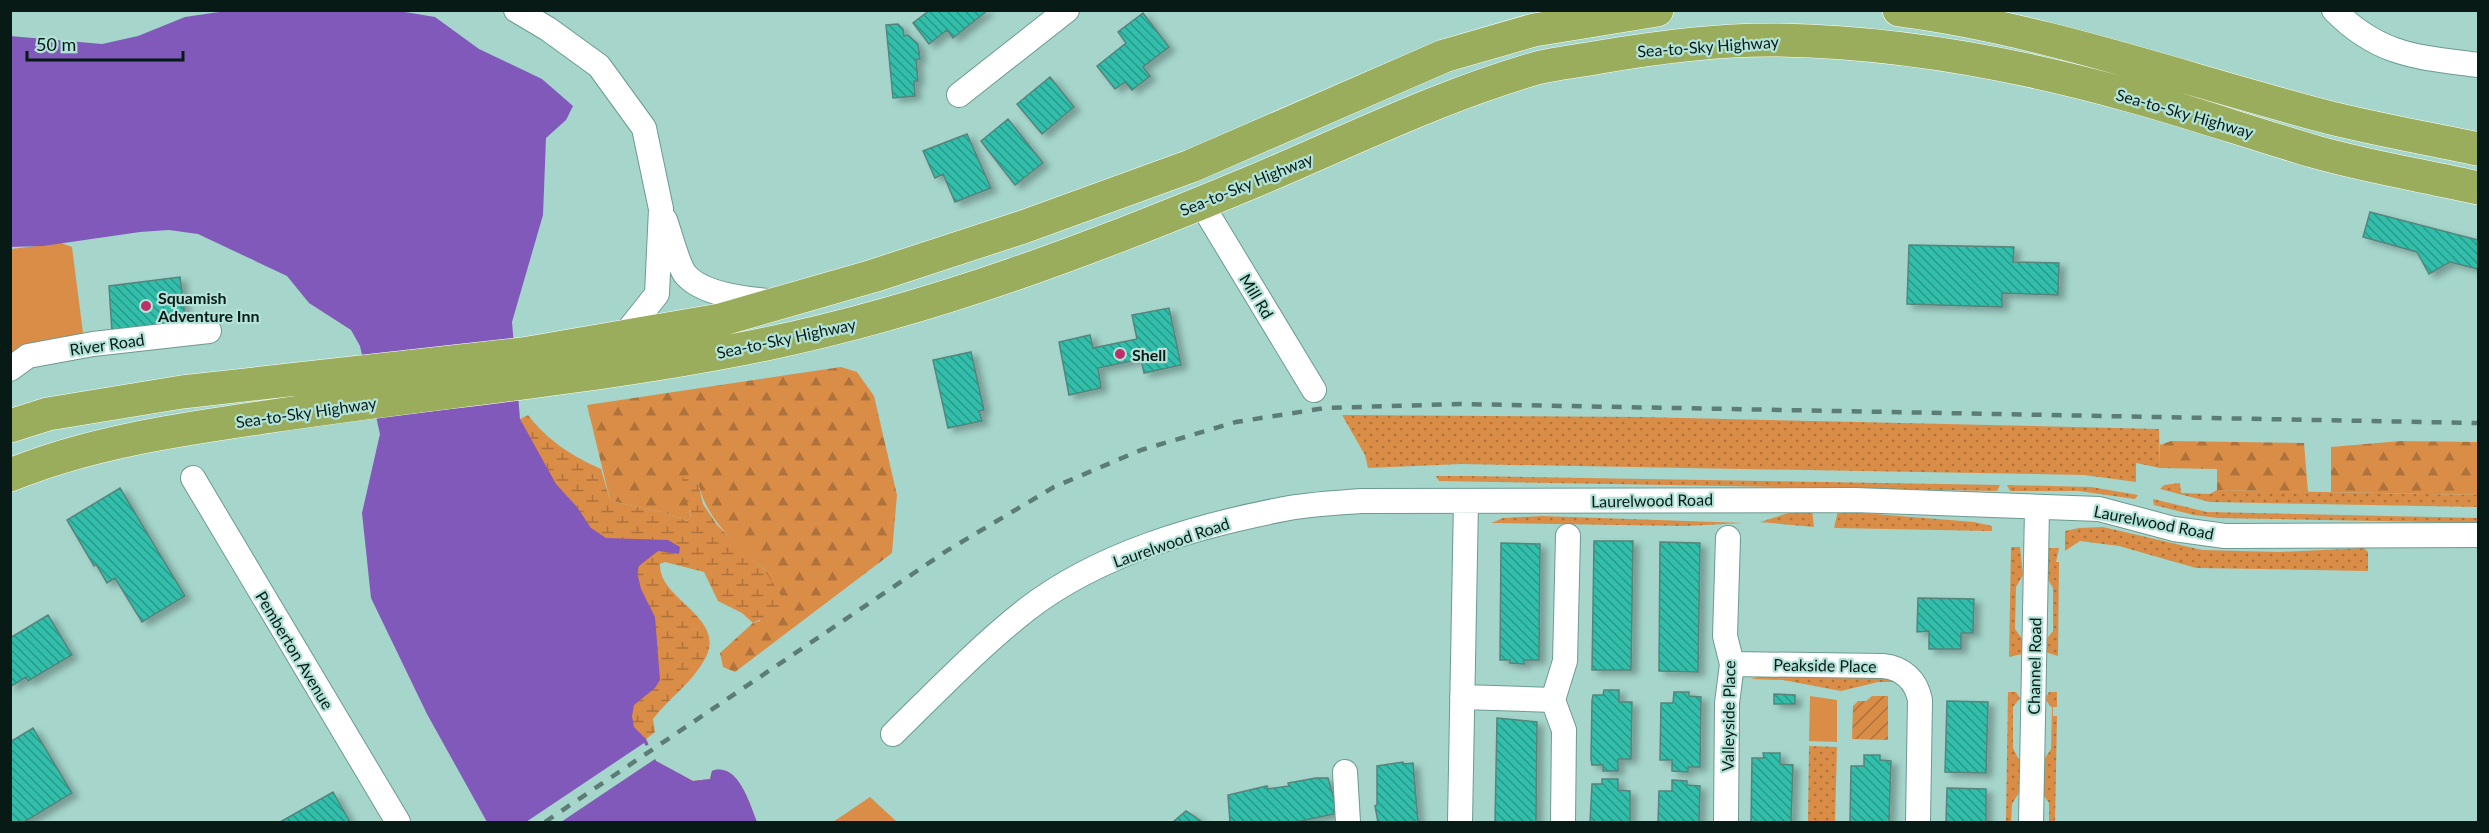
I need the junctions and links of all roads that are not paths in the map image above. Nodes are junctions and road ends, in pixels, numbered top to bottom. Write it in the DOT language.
graph roads {
  1 [pos="516,10"];
  2 [pos="1067,10"];
  3 [pos="1657,10"];
  4 [pos="1899,10"];
  5 [pos="2334,10"];
  6 [pos="1593,20"];
  7 [pos="2478,65"];
  8 [pos="959,95"];
  9 [pos="2478,149"];
  10 [pos="2478,188"];
  11 [pos="1201,203"];
  12 [pos="661,209"];
  13 [pos="787,302"];
  14 [pos="209,331"];
  15 [pos="622,338"];
  16 [pos="10,369"];
  17 [pos="524,369"];
  18 [pos="339,390"];
  19 [pos="1314,390"];
  20 [pos="10,426"];
  21 [pos="10,475"];
  22 [pos="192,478"];
  23 [pos="1466,501"];
  24 [pos="2037,509"];
  25 [pos="2478,535"];
  26 [pos="1568,536"];
  27 [pos="1728,538"];
  28 [pos="1732,664"];
  29 [pos="1462,697"];
  30 [pos="1553,700"];
  31 [pos="893,734"];
  32 [pos="1346,772"];
  33 [pos="398,822"];
  34 [pos="1348,822"];
  35 [pos="1461,822"];
  36 [pos="1563,822"];
  37 [pos="1726,822"];
  38 [pos="1918,822"];
  39 [pos="2031,822"];
  1 -- 12 [label="street"];
  2 -- 8 [label="street"];
  3 -- 6 [label="highway, Sea-to-Sky Highway"];
  4 -- 9 [label="highway"];
  5 -- 7 [label="street"];
  6 -- 11 [label="highway"];
  6 -- 13 [label="highway, Sea-to-Sky Highway"];
  10 -- 11 [label="highway, Sea-to-Sky Highway"];
  11 -- 13 [label="highway"];
  11 -- 17 [label="highway, Sea-to-Sky Highway"];
  11 -- 19 [label="street, Mill Rd"];
  12 -- 13 [label="street"];
  12 -- 15 [label="street"];
  13 -- 15 [label="highway, Sea-to-Sky Highway"];
  14 -- 16 [label="street, River Road"];
  15 -- 17 [label="highway, Sea-to-Sky Highway"];
  17 -- 18 [label="highway, Sea-to-Sky Highway"];
  18 -- 20 [label="highway, Sea-to-Sky Highway"];
  18 -- 21 [label="highway, Sea-to-Sky Highway"];
  22 -- 33 [label="street, Pemberton Avenue"];
  23 -- 24 [label="street, Laurelwood Road"];
  23 -- 29 [label="street"];
  23 -- 31 [label="street, Laurelwood Road"];
  24 -- 25 [label="street, Laurelwood Road"];
  24 -- 39 [label="street, Channel Road"];
  26 -- 30 [label="street"];
  27 -- 28 [label="street, Valleyside Place"];
  28 -- 37 [label="street, Valleyside Place"];
  28 -- 38 [label="street, Peakside Place"];
  29 -- 30 [label="street"];
  29 -- 35 [label="street"];
  30 -- 36 [label="street"];
  32 -- 34 [label="street"];
}
